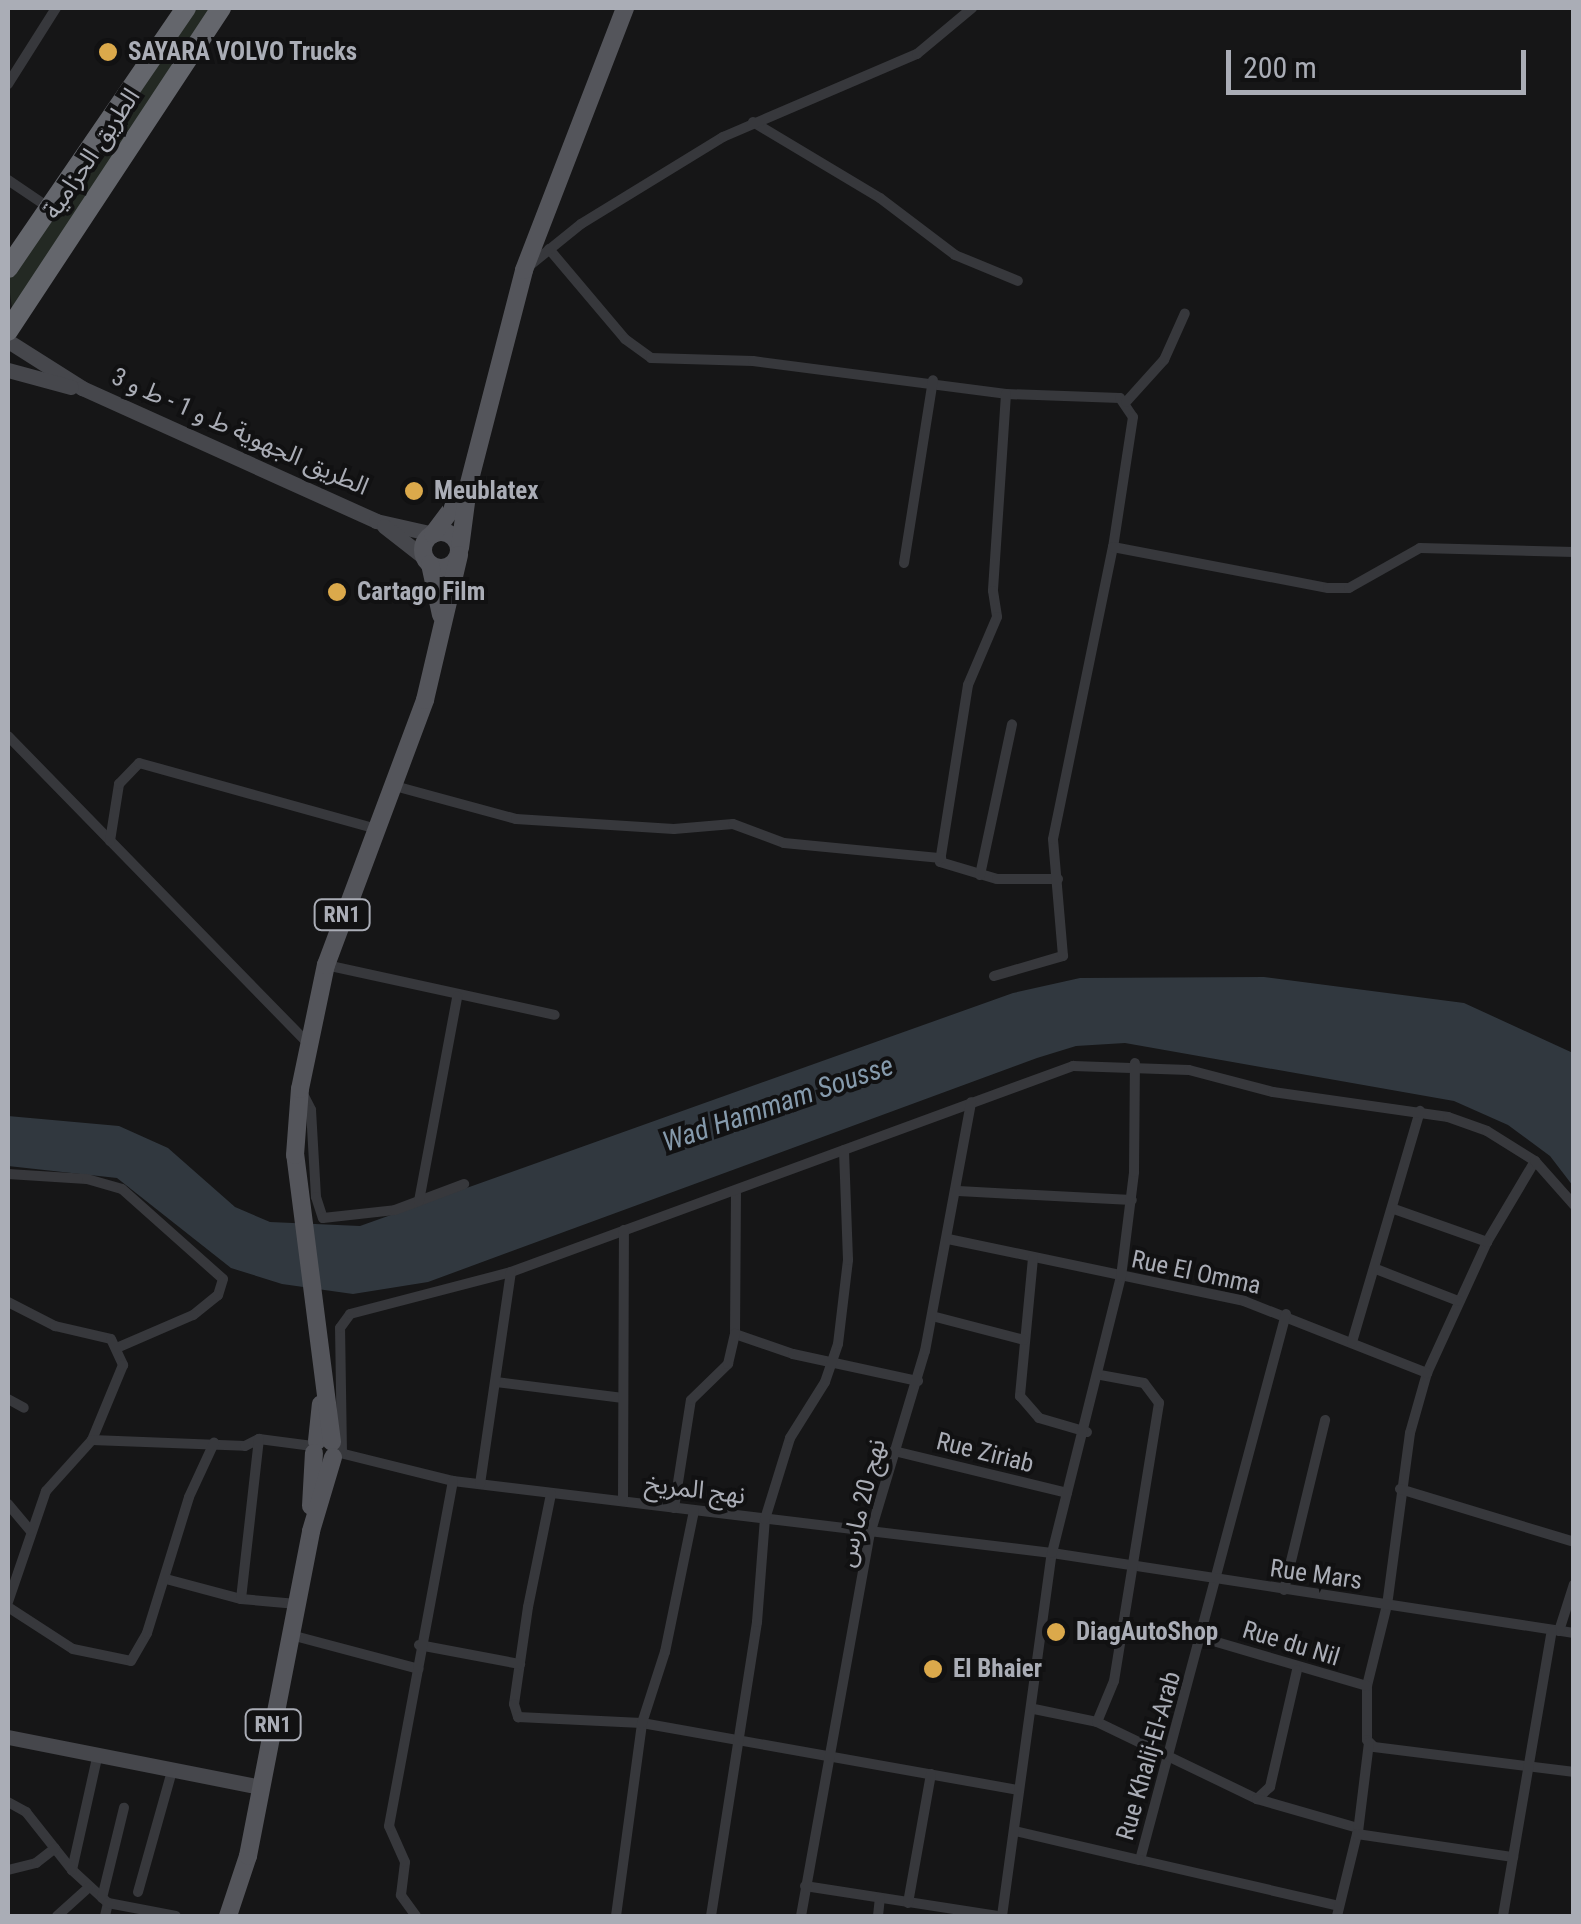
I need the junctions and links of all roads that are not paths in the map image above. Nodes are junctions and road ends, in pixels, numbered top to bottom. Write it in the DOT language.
graph roads {
  1 [pos="56,8"];
  2 [pos="183,8"];
  3 [pos="221,8"];
  4 [pos="624,8"];
  5 [pos="972,8"];
  6 [pos="8,84"];
  7 [pos="754,122"];
  8 [pos="8,180"];
  9 [pos="51,209"];
  10 [pos="550,249"];
  11 [pos="8,268"];
  12 [pos="524,270"];
  13 [pos="1018,281"];
  14 [pos="1186,313"];
  15 [pos="8,330"];
  16 [pos="8,341"];
  17 [pos="8,370"];
  18 [pos="933,380"];
  19 [pos="82,388"];
  20 [pos="1006,394"];
  21 [pos="1126,402"];
  22 [pos="468,487"];
  23 [pos="376,520"];
  24 [pos="433,534"];
  25 [pos="1113,547"];
  26 [pos="459,551"];
  27 [pos="1573,554"];
  28 [pos="428,561"];
  29 [pos="904,562"];
  30 [pos="442,626"];
  31 [pos="1012,724"];
  32 [pos="8,736"];
  33 [pos="390,784"];
  34 [pos="374,828"];
  35 [pos="110,841"];
  36 [pos="940,858"];
  37 [pos="980,875"];
  38 [pos="1058,879"];
  39 [pos="326,965"];
  40 [pos="994,976"];
  41 [pos="458,996"];
  42 [pos="556,1015"];
  43 [pos="308,1043"];
  44 [pos="1135,1063"];
  45 [pos="300,1089"];
  46 [pos="971,1102"];
  47 [pos="1420,1111"];
  48 [pos="844,1150"];
  49 [pos="1535,1162"];
  50 [pos="8,1174"];
  51 [pos="464,1184"];
  52 [pos="736,1191"];
  53 [pos="958,1191"];
  54 [pos="1132,1200"];
  55 [pos="419,1201"];
  56 [pos="1574,1205"];
  57 [pos="1394,1209"];
  58 [pos="624,1230"];
  59 [pos="948,1239"];
  60 [pos="1488,1242"];
  61 [pos="1034,1258"];
  62 [pos="1376,1269"];
  63 [pos="511,1272"];
  64 [pos="1121,1277"];
  65 [pos="1458,1301"];
  66 [pos="8,1302"];
  67 [pos="1286,1314"];
  68 [pos="932,1316"];
  69 [pos="735,1334"];
  70 [pos="1024,1340"];
  71 [pos="1352,1342"];
  72 [pos="119,1346"];
  73 [pos="832,1364"];
  74 [pos="1427,1373"];
  75 [pos="1100,1375"];
  76 [pos="918,1380"];
  77 [pos="496,1382"];
  78 [pos="8,1398"];
  79 [pos="623,1398"];
  80 [pos="24,1408"];
  81 [pos="1325,1420"];
  82 [pos="1088,1432"];
  83 [pos="259,1439"];
  84 [pos="92,1440"];
  85 [pos="214,1443"];
  86 [pos="327,1449"];
  87 [pos="894,1451"];
  88 [pos="454,1481"];
  89 [pos="480,1484"];
  90 [pos="1400,1490"];
  91 [pos="1067,1493"];
  92 [pos="551,1494"];
  93 [pos="623,1501"];
  94 [pos="8,1504"];
  95 [pos="674,1508"];
  96 [pos="694,1511"];
  97 [pos="765,1519"];
  98 [pos="30,1530"];
  99 [pos="870,1534"];
  100 [pos="1574,1542"];
  101 [pos="1052,1553"];
  102 [pos="1130,1568"];
  103 [pos="166,1579"];
  104 [pos="1212,1580"];
  105 [pos="1574,1584"];
  106 [pos="1284,1590"];
  107 [pos="240,1599"];
  108 [pos="8,1604"];
  109 [pos="297,1604"];
  110 [pos="1387,1606"];
  111 [pos="1555,1630"];
  112 [pos="1574,1634"];
  113 [pos="291,1635"];
  114 [pos="1203,1638"];
  115 [pos="420,1645"];
  116 [pos="520,1664"];
  117 [pos="419,1669"];
  118 [pos="1297,1670"];
  119 [pos="1367,1686"];
  120 [pos="1034,1708"];
  121 [pos="1098,1722"];
  122 [pos="642,1723"];
  123 [pos="8,1736"];
  124 [pos="736,1740"];
  125 [pos="1369,1743"];
  126 [pos="827,1754"];
  127 [pos="97,1758"];
  128 [pos="1172,1760"];
  129 [pos="1530,1765"];
  130 [pos="172,1771"];
  131 [pos="1574,1772"];
  132 [pos="931,1774"];
  133 [pos="261,1787"];
  134 [pos="1018,1790"];
  135 [pos="1257,1799"];
  136 [pos="8,1802"];
  137 [pos="124,1808"];
  138 [pos="1016,1830"];
  139 [pos="1358,1831"];
  140 [pos="54,1848"];
  141 [pos="1513,1857"];
  142 [pos="1140,1860"];
  143 [pos="8,1870"];
  144 [pos="72,1870"];
  145 [pos="805,1886"];
  146 [pos="88,1888"];
  147 [pos="138,1892"];
  148 [pos="880,1898"];
  149 [pos="105,1901"];
  150 [pos="908,1903"];
  151 [pos="1338,1911"];
  152 [pos="57,1916"];
  153 [pos="105,1916"];
  154 [pos="176,1916"];
  155 [pos="228,1916"];
  156 [pos="416,1916"];
  157 [pos="616,1916"];
  158 [pos="711,1916"];
  159 [pos="801,1916"];
  160 [pos="878,1916"];
  161 [pos="1000,1916"];
  162 [pos="1503,1916"];
  1 -- 6 [label="street"];
  2 -- 9 [label="highway, الطريق الحزامية"];
  3 -- 15 [label="highway, الطريق الحزامية"];
  4 -- 12 [label="main road, RN1"];
  5 -- 7 [label="street"];
  7 -- 10 [label="street"];
  7 -- 13 [label="street"];
  8 -- 9 [label="street"];
  9 -- 11 [label="highway, الطريق الحزامية"];
  10 -- 12 [label="street"];
  10 -- 18 [label="street"];
  12 -- 22 [label="main road, RN1"];
  14 -- 21 [label="street"];
  16 -- 19 [label="main road, الطريق الجهوية ط و 1 - ط و 3"];
  17 -- 19 [label="main road, الطريق الجهوية ط و 1 - ط و 3"];
  18 -- 20 [label="street"];
  18 -- 29 [label="street"];
  19 -- 23 [label="main road, الطريق الجهوية ط و 1 - ط و 3"];
  20 -- 21 [label="street"];
  20 -- 36 [label="street"];
  21 -- 25 [label="street"];
  22 -- 24 [label="main road, RN1"];
  22 -- 26 [label="main road, RN1"];
  23 -- 24 [label="main road, الطريق الجهوية ط و 1 - ط و 3"];
  23 -- 28 [label="main road, الطريق الجهوية ط و 1 - ط و 3"];
  24 -- 26 [label="main road"];
  24 -- 28 [label="main road, RN1"];
  25 -- 27 [label="street"];
  25 -- 38 [label="street"];
  26 -- 28 [label="main road"];
  26 -- 30 [label="main road, RN1"];
  28 -- 30 [label="main road, RN1"];
  30 -- 33 [label="main road, RN1"];
  31 -- 37 [label="street"];
  32 -- 35 [label="street"];
  33 -- 34 [label="main road, RN1"];
  33 -- 36 [label="street"];
  34 -- 35 [label="street"];
  34 -- 39 [label="main road, RN1"];
  35 -- 43 [label="street"];
  36 -- 37 [label="street"];
  37 -- 38 [label="street"];
  38 -- 40 [label="street"];
  39 -- 41 [label="street"];
  39 -- 43 [label="main road, RN1"];
  41 -- 42 [label="street"];
  41 -- 55 [label="street"];
  43 -- 45 [label="main road, RN1"];
  44 -- 46 [label="street"];
  44 -- 47 [label="street"];
  44 -- 54 [label="street"];
  45 -- 55 [label="street"];
  45 -- 86 [label="main road, RN1"];
  46 -- 48 [label="street"];
  46 -- 53 [label="street, نهج 20 مارس"];
  47 -- 49 [label="street"];
  47 -- 57 [label="street"];
  48 -- 52 [label="street"];
  48 -- 73 [label="street"];
  49 -- 56 [label="street"];
  49 -- 60 [label="street"];
  50 -- 72 [label="street"];
  51 -- 55 [label="street"];
  52 -- 58 [label="street"];
  52 -- 69 [label="street"];
  53 -- 54 [label="street"];
  53 -- 59 [label="street, نهج 20 مارس"];
  54 -- 64 [label="street"];
  57 -- 60 [label="street"];
  57 -- 62 [label="street"];
  58 -- 63 [label="street"];
  58 -- 79 [label="street"];
  59 -- 61 [label="street, Rue El Omma"];
  59 -- 68 [label="street, نهج 20 مارس"];
  60 -- 65 [label="street"];
  61 -- 64 [label="street, Rue El Omma"];
  61 -- 70 [label="street"];
  62 -- 65 [label="street"];
  62 -- 71 [label="street"];
  63 -- 77 [label="street"];
  63 -- 86 [label="street"];
  64 -- 67 [label="street, Rue El Omma"];
  64 -- 75 [label="street"];
  65 -- 74 [label="street"];
  66 -- 72 [label="street"];
  67 -- 71 [label="street, Rue El Omma"];
  67 -- 104 [label="street, Rue Khalij-El-Arab"];
  68 -- 70 [label="street"];
  68 -- 76 [label="street, نهج 20 مارس"];
  69 -- 73 [label="street"];
  69 -- 95 [label="street"];
  70 -- 82 [label="street"];
  71 -- 74 [label="street, Rue El Omma"];
  72 -- 84 [label="street"];
  73 -- 76 [label="street"];
  73 -- 97 [label="street"];
  74 -- 90 [label="street"];
  75 -- 82 [label="street"];
  75 -- 102 [label="street"];
  76 -- 87 [label="street, نهج 20 مارس"];
  77 -- 79 [label="street"];
  77 -- 89 [label="street"];
  78 -- 80 [label="street"];
  79 -- 93 [label="street"];
  81 -- 106 [label="street"];
  82 -- 91 [label="street"];
  83 -- 85 [label="street, نهج المريخ"];
  83 -- 86 [label="street, نهج المريخ"];
  83 -- 107 [label="street"];
  84 -- 85 [label="street, نهج المريخ"];
  84 -- 98 [label="street"];
  85 -- 103 [label="street"];
  86 -- 88 [label="street, نهج المريخ"];
  86 -- 109 [label="main road, RN1"];
  87 -- 91 [label="street, Rue Ziriab"];
  87 -- 99 [label="street, نهج 20 مارس"];
  88 -- 89 [label="street, نهج المريخ"];
  88 -- 115 [label="street"];
  89 -- 92 [label="street, نهج المريخ"];
  90 -- 100 [label="street"];
  90 -- 110 [label="street"];
  91 -- 101 [label="street"];
  92 -- 93 [label="street, نهج المريخ"];
  92 -- 116 [label="street"];
  93 -- 95 [label="street, نهج المريخ"];
  94 -- 98 [label="street"];
  95 -- 96 [label="street, نهج المريخ"];
  96 -- 97 [label="street, نهج المريخ"];
  96 -- 122 [label="street"];
  97 -- 99 [label="street, نهج المريخ"];
  97 -- 124 [label="street"];
  98 -- 108 [label="street"];
  99 -- 101 [label="street, نهج المريخ"];
  99 -- 126 [label="street, نهج 20 مارس"];
  101 -- 102 [label="street, Rue Mars"];
  101 -- 120 [label="street"];
  102 -- 104 [label="street, Rue Mars"];
  102 -- 121 [label="street"];
  103 -- 107 [label="street"];
  103 -- 108 [label="street"];
  104 -- 106 [label="street, Rue Mars"];
  104 -- 114 [label="street, Rue Khalij-El-Arab"];
  105 -- 111 [label="street"];
  106 -- 110 [label="street, Rue Mars"];
  107 -- 109 [label="street"];
  109 -- 113 [label="main road, RN1"];
  110 -- 111 [label="street, Rue Mars"];
  110 -- 119 [label="street"];
  111 -- 112 [label="street, Rue Mars"];
  111 -- 129 [label="street"];
  113 -- 117 [label="street"];
  113 -- 133 [label="main road, RN1"];
  114 -- 118 [label="street, Rue du Nil"];
  114 -- 128 [label="street, Rue Khalij-El-Arab"];
  115 -- 116 [label="street"];
  115 -- 117 [label="street"];
  116 -- 122 [label="street"];
  117 -- 156 [label="street"];
  118 -- 119 [label="street, Rue du Nil"];
  118 -- 135 [label="street"];
  119 -- 125 [label="street"];
  120 -- 121 [label="street"];
  120 -- 134 [label="street"];
  121 -- 128 [label="street"];
  122 -- 124 [label="street"];
  122 -- 157 [label="street"];
  123 -- 127 [label="main road"];
  124 -- 126 [label="street"];
  124 -- 158 [label="street"];
  125 -- 129 [label="street"];
  125 -- 139 [label="street"];
  126 -- 132 [label="street"];
  126 -- 145 [label="street, نهج 20 مارس"];
  127 -- 130 [label="main road"];
  127 -- 144 [label="street"];
  128 -- 135 [label="street"];
  128 -- 142 [label="street, Rue Khalij-El-Arab"];
  129 -- 131 [label="street"];
  129 -- 141 [label="street"];
  130 -- 133 [label="main road"];
  130 -- 147 [label="street"];
  132 -- 134 [label="street"];
  132 -- 150 [label="street"];
  133 -- 155 [label="main road, RN1"];
  134 -- 138 [label="street"];
  135 -- 139 [label="street"];
  136 -- 140 [label="street"];
  137 -- 149 [label="street"];
  138 -- 142 [label="street"];
  138 -- 161 [label="street"];
  139 -- 141 [label="street"];
  139 -- 151 [label="street"];
  140 -- 143 [label="street"];
  140 -- 144 [label="street"];
  141 -- 162 [label="street"];
  142 -- 151 [label="street, Rue Khalij-El-Arab"];
  144 -- 146 [label="street"];
  145 -- 148 [label="street"];
  145 -- 159 [label="street, نهج 20 مارس"];
  146 -- 149 [label="street"];
  146 -- 152 [label="street"];
  148 -- 150 [label="street"];
  148 -- 160 [label="street"];
  149 -- 153 [label="street"];
  149 -- 154 [label="street"];
  150 -- 161 [label="street"];
}
